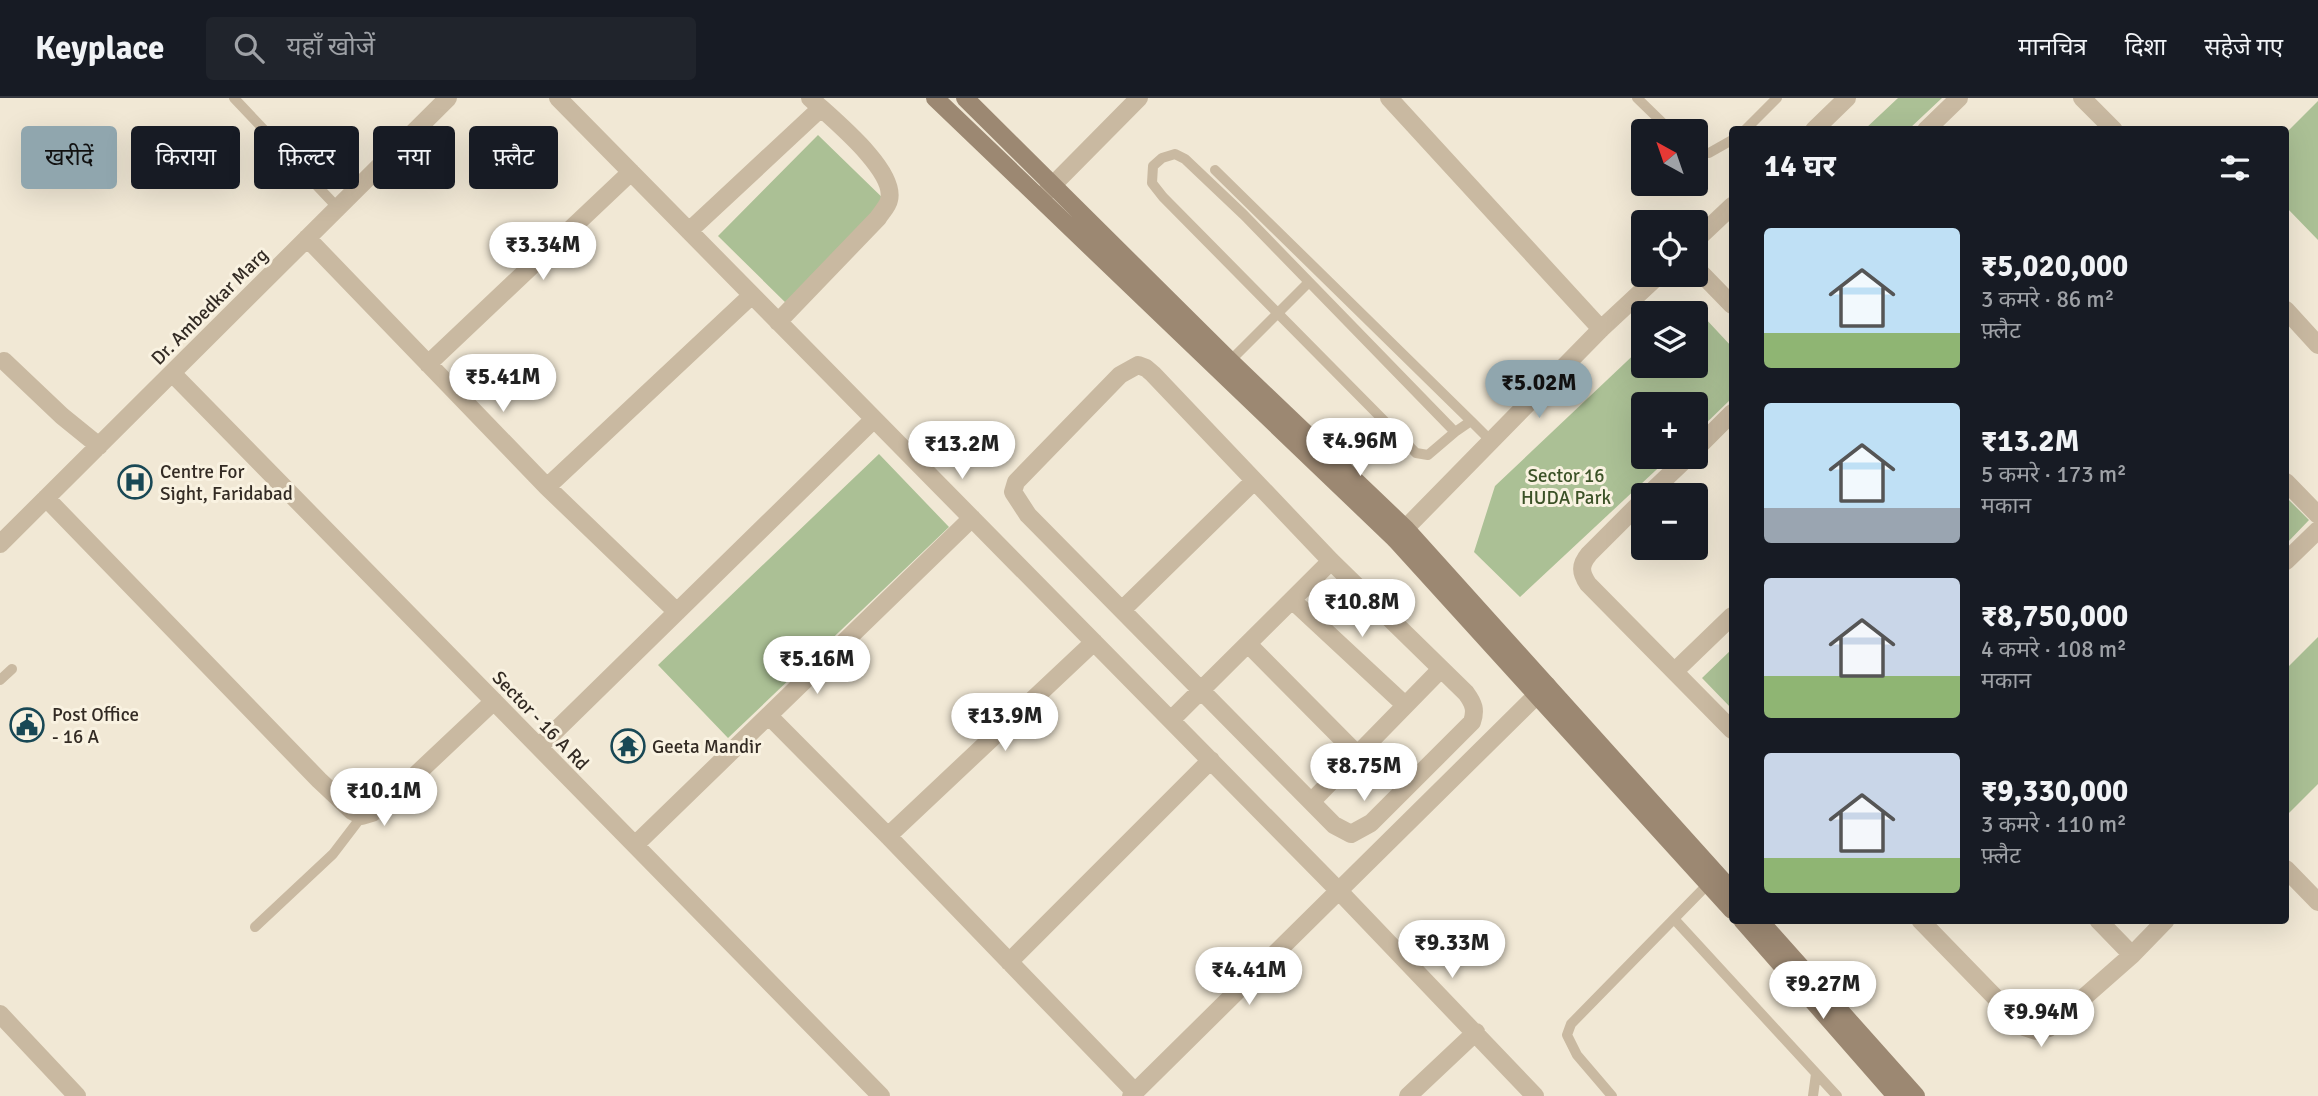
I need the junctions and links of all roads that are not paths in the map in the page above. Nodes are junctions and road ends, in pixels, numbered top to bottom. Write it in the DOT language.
graph roads {
  1 [pos="234,98"];
  2 [pos="448,98"];
  3 [pos="558,98"];
  4 [pos="935,98"];
  5 [pos="1139,98"];
  6 [pos="1390,98"];
  7 [pos="1637,98"];
  8 [pos="1777,98"];
  9 [pos="1847,98"];
  10 [pos="1959,98"];
  11 [pos="2082,98"];
  12 [pos="974,101"];
  13 [pos="816,103"];
  14 [pos="1659,119"];
  15 [pos="960,122"];
  16 [pos="1749,126"];
  17 [pos="1818,126"];
  18 [pos="1930,126"];
  19 [pos="2110,126"];
  20 [pos="1729,142"];
  21 [pos="1708,153"];
  22 [pos="1214,170"];
  23 [pos="631,172"];
  24 [pos="1053,184"];
  25 [pos="1040,198"];
  26 [pos="338,208"];
  27 [pos="1729,209"];
  28 [pos="1708,229"];
  29 [pos="689,231"];
  30 [pos="307,238"];
  31 [pos="1708,280"];
  32 [pos="1309,282"];
  33 [pos="1646,287"];
  34 [pos="752,295"];
  35 [pos="1729,302"];
  36 [pos="1278,313"];
  37 [pos="2289,313"];
  38 [pos="778,322"];
  39 [pos="1601,329"];
  40 [pos="2318,345"];
  41 [pos="4,360"];
  42 [pos="428,364"];
  43 [pos="1225,366"];
  44 [pos="172,373"];
  45 [pos="1729,416"];
  46 [pos="874,419"];
  47 [pos="1471,421"];
  48 [pos="1455,432"];
  49 [pos="1708,437"];
  50 [pos="1491,442"];
  51 [pos="99,446"];
  52 [pos="1675,469"];
  53 [pos="1254,481"];
  54 [pos="1661,483"];
  55 [pos="2289,485"];
  56 [pos="547,487"];
  57 [pos="46,498"];
  58 [pos="1631,512"];
  59 [pos="2318,515"];
  60 [pos="972,518"];
  61 [pos="2318,530"];
  62 [pos="1400,534"];
  63 [pos="0,544"];
  64 [pos="2289,558"];
  65 [pos="1331,561"];
  66 [pos="1292,600"];
  67 [pos="1122,610"];
  68 [pos="677,611"];
  69 [pos="1729,619"];
  70 [pos="1094,642"];
  71 [pos="1248,644"];
  72 [pos="12,669"];
  73 [pos="1440,669"];
  74 [pos="1675,671"];
  75 [pos="0,680"];
  76 [pos="1543,689"];
  77 [pos="1200,691"];
  78 [pos="494,701"];
  79 [pos="1405,705"];
  80 [pos="769,716"];
  81 [pos="1171,720"];
  82 [pos="1729,727"];
  83 [pos="539,747"];
  84 [pos="1357,754"];
  85 [pos="1211,761"];
  86 [pos="1312,801"];
  87 [pos="362,816"];
  88 [pos="888,836"];
  89 [pos="635,845"];
  90 [pos="2289,872"];
  91 [pos="1713,878"];
  92 [pos="1729,889"];
  93 [pos="1339,891"];
  94 [pos="2318,902"];
  95 [pos="1729,905"];
  96 [pos="1675,920"];
  97 [pos="1746,924"];
  98 [pos="1763,924"];
  99 [pos="1924,924"];
  100 [pos="2102,924"];
  101 [pos="2162,924"];
  102 [pos="255,927"];
  103 [pos="2132,955"];
  104 [pos="1009,962"];
  105 [pos="0,1014"];
  106 [pos="1476,1032"];
  107 [pos="1816,1074"];
  108 [pos="1133,1094"];
  109 [pos="77,1096"];
  110 [pos="881,1096"];
  111 [pos="1408,1096"];
  112 [pos="1535,1096"];
  113 [pos="1612,1096"];
  114 [pos="1812,1096"];
  115 [pos="1837,1096"];
  116 [pos="1896,1096"];
  117 [pos="1916,1096"];
  1 -- 26 [label="lane"];
  2 -- 26 [label="street, Dr. Ambedkar Marg"];
  3 -- 23 [label="street"];
  4 -- 15 [label="street"];
  5 -- 24 [label="street"];
  6 -- 39 [label="street"];
  7 -- 14 [label="lane"];
  8 -- 16 [label="lane"];
  9 -- 17 [label="street"];
  10 -- 18 [label="street"];
  11 -- 19 [label="street"];
  12 -- 15 [label="lane"];
  12 -- 24 [label="street"];
  13 -- 29 [label="street"];
  13 -- 38 [label="street"];
  15 -- 25 [label="street"];
  20 -- 21 [label="lane"];
  22 -- 47 [label="lane"];
  23 -- 29 [label="street"];
  23 -- 42 [label="street"];
  24 -- 25 [label="street"];
  24 -- 43 [label="street"];
  25 -- 43 [label="street"];
  26 -- 30 [label="street, Dr. Ambedkar Marg"];
  27 -- 28 [label="street"];
  29 -- 34 [label="street"];
  30 -- 42 [label="street"];
  30 -- 44 [label="street, Dr. Ambedkar Marg"];
  31 -- 35 [label="street"];
  32 -- 36 [label="lane"];
  32 -- 36 [label="lane"];
  32 -- 48 [label="lane"];
  33 -- 39 [label="street"];
  34 -- 38 [label="street"];
  34 -- 56 [label="street"];
  36 -- 43 [label="lane"];
  36 -- 48 [label="lane"];
  37 -- 40 [label="street"];
  38 -- 46 [label="street"];
  39 -- 50 [label="street"];
  41 -- 51 [label="street"];
  42 -- 56 [label="street"];
  43 -- 62 [label="street"];
  44 -- 51 [label="street, Dr. Ambedkar Marg"];
  44 -- 78 [label="street, Sector - 16 A Rd"];
  45 -- 49 [label="street"];
  46 -- 60 [label="street"];
  46 -- 68 [label="street"];
  47 -- 48 [label="lane"];
  47 -- 50 [label="lane"];
  50 -- 62 [label="street"];
  51 -- 57 [label="street, Dr. Ambedkar Marg"];
  52 -- 54 [label="street"];
  53 -- 65 [label="street"];
  53 -- 67 [label="street"];
  53 -- 67 [label="street"];
  55 -- 59 [label="street"];
  56 -- 68 [label="street"];
  57 -- 63 [label="street, Dr. Ambedkar Marg"];
  57 -- 87 [label="street"];
  58 -- 74 [label="street"];
  60 -- 70 [label="street"];
  60 -- 80 [label="street"];
  61 -- 64 [label="street"];
  62 -- 76 [label="street"];
  65 -- 66 [label="street"];
  65 -- 73 [label="street"];
  66 -- 71 [label="street"];
  66 -- 79 [label="street"];
  67 -- 77 [label="street"];
  68 -- 83 [label="street"];
  69 -- 74 [label="street"];
  70 -- 81 [label="street"];
  70 -- 88 [label="street"];
  71 -- 77 [label="street"];
  71 -- 84 [label="street"];
  72 -- 75 [label="lane"];
  73 -- 79 [label="street"];
  73 -- 86 [label="street"];
  74 -- 82 [label="street"];
  76 -- 91 [label="street"];
  76 -- 93 [label="street"];
  77 -- 81 [label="street"];
  77 -- 86 [label="street"];
  78 -- 83 [label="street, Sector - 16 A Rd"];
  78 -- 87 [label="street"];
  79 -- 84 [label="street"];
  80 -- 88 [label="street"];
  80 -- 89 [label="street"];
  81 -- 85 [label="street"];
  83 -- 89 [label="street, Sector - 16 A Rd"];
  84 -- 86 [label="street"];
  85 -- 93 [label="street"];
  85 -- 104 [label="street"];
  87 -- 102 [label="lane"];
  88 -- 104 [label="street"];
  89 -- 110 [label="street, Sector - 16 A Rd"];
  90 -- 94 [label="street"];
  91 -- 92 [label="street"];
  91 -- 95 [label="street"];
  91 -- 96 [label="lane"];
  93 -- 106 [label="street"];
  93 -- 108 [label="street"];
  96 -- 107 [label="lane"];
  96 -- 113 [label="lane"];
  97 -- 116 [label="street"];
  98 -- 117 [label="street"];
  99 -- 103 [label="street"];
  100 -- 103 [label="street"];
  101 -- 103 [label="street"];
  104 -- 108 [label="street"];
  105 -- 109 [label="street"];
  106 -- 111 [label="street"];
  106 -- 112 [label="street"];
  107 -- 114 [label="lane"];
  107 -- 115 [label="lane"];
}
